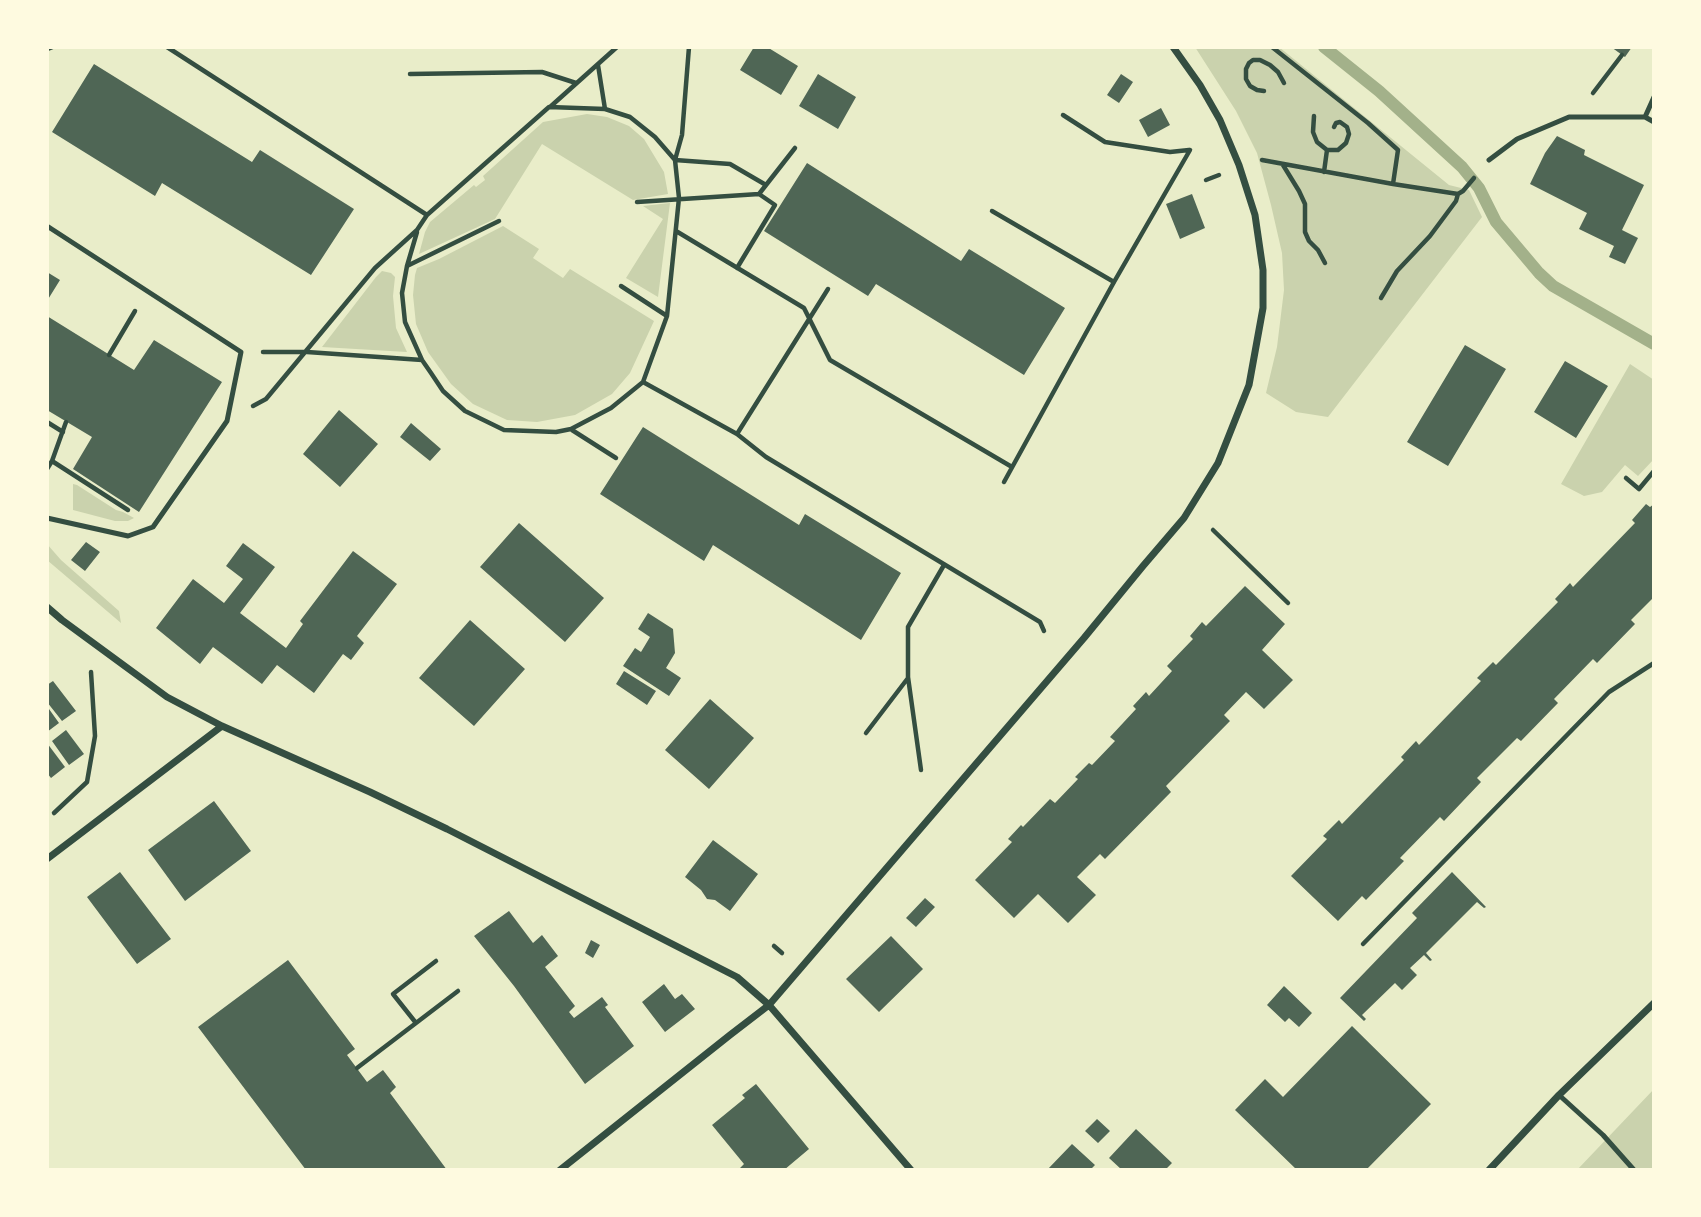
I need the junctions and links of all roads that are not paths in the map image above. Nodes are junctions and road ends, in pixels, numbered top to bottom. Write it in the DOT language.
graph roads {
  1 [pos="1172,47"];
  2 [pos="1654,97"];
  3 [pos="1645,117"];
  4 [pos="1654,122"];
  5 [pos="1489,160"];
  6 [pos="47,226"];
  7 [pos="47,517"];
  8 [pos="47,607"];
  9 [pos="222,726"];
  10 [pos="47,859"];
  11 [pos="1654,1003"];
  12 [pos="769,1006"];
  13 [pos="1559,1095"];
  14 [pos="560,1170"];
  15 [pos="911,1170"];
  16 [pos="1489,1170"];
  17 [pos="1634,1170"];
  1 -- 12 [label="street"];
  2 -- 3 [label="lane"];
  3 -- 4 [label="lane"];
  3 -- 5 [label="lane"];
  6 -- 7 [label="lane"];
  8 -- 9 [label="street"];
  9 -- 10 [label="street"];
  9 -- 12 [label="street"];
  11 -- 13 [label="street"];
  12 -- 14 [label="street"];
  12 -- 15 [label="street"];
  13 -- 16 [label="street"];
  13 -- 17 [label="lane"];
}
